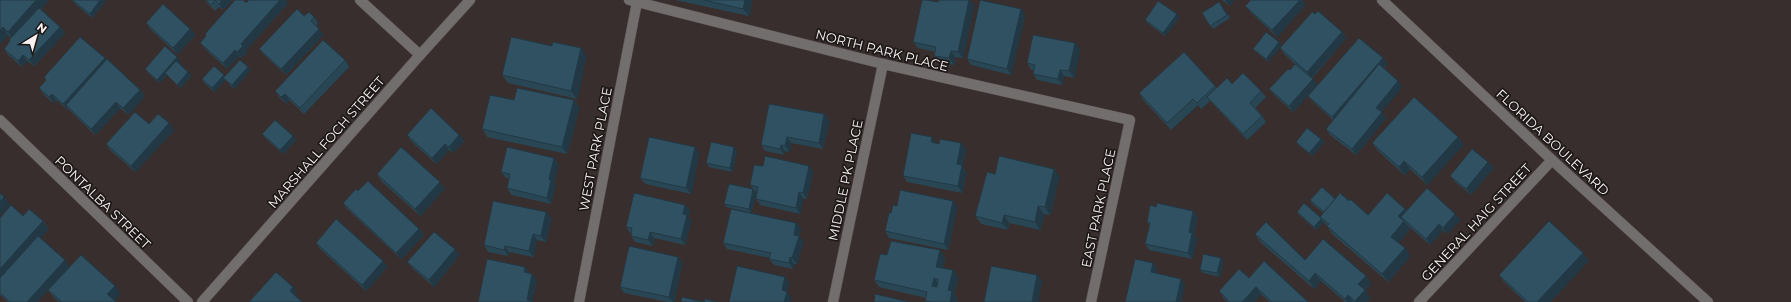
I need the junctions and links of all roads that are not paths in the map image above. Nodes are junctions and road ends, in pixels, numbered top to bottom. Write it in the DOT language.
graph roads {
  1 [pos="360,0"];
  2 [pos="470,0"];
  3 [pos="1382,0"];
  4 [pos="633,1"];
  5 [pos="420,55"];
  6 [pos="883,64"];
  7 [pos="0,120"];
  8 [pos="1130,120"];
  9 [pos="1552,160"];
  10 [pos="188,302"];
  11 [pos="202,302"];
  12 [pos="579,302"];
  13 [pos="833,302"];
  14 [pos="1091,302"];
  15 [pos="1419,302"];
  16 [pos="1708,302"];
  1 -- 5 [label="street"];
  2 -- 5 [label="street, MARSHALL FOCH STREET"];
  3 -- 9 [label="street, FLORIDA BOULEVARD"];
  4 -- 6 [label="street, NORTH PARK PLACE"];
  4 -- 12 [label="street, WEST PARK PLACE"];
  5 -- 11 [label="street, MARSHALL FOCH STREET"];
  6 -- 8 [label="street, NORTH PARK PLACE"];
  6 -- 13 [label="street, MIDDLE PK PLACE"];
  7 -- 10 [label="street, PONTALBA STREET"];
  8 -- 14 [label="street, EAST PARK PLACE"];
  9 -- 15 [label="street, GENERAL HAIG STREET"];
  9 -- 16 [label="street, FLORIDA BOULEVARD"];
}
